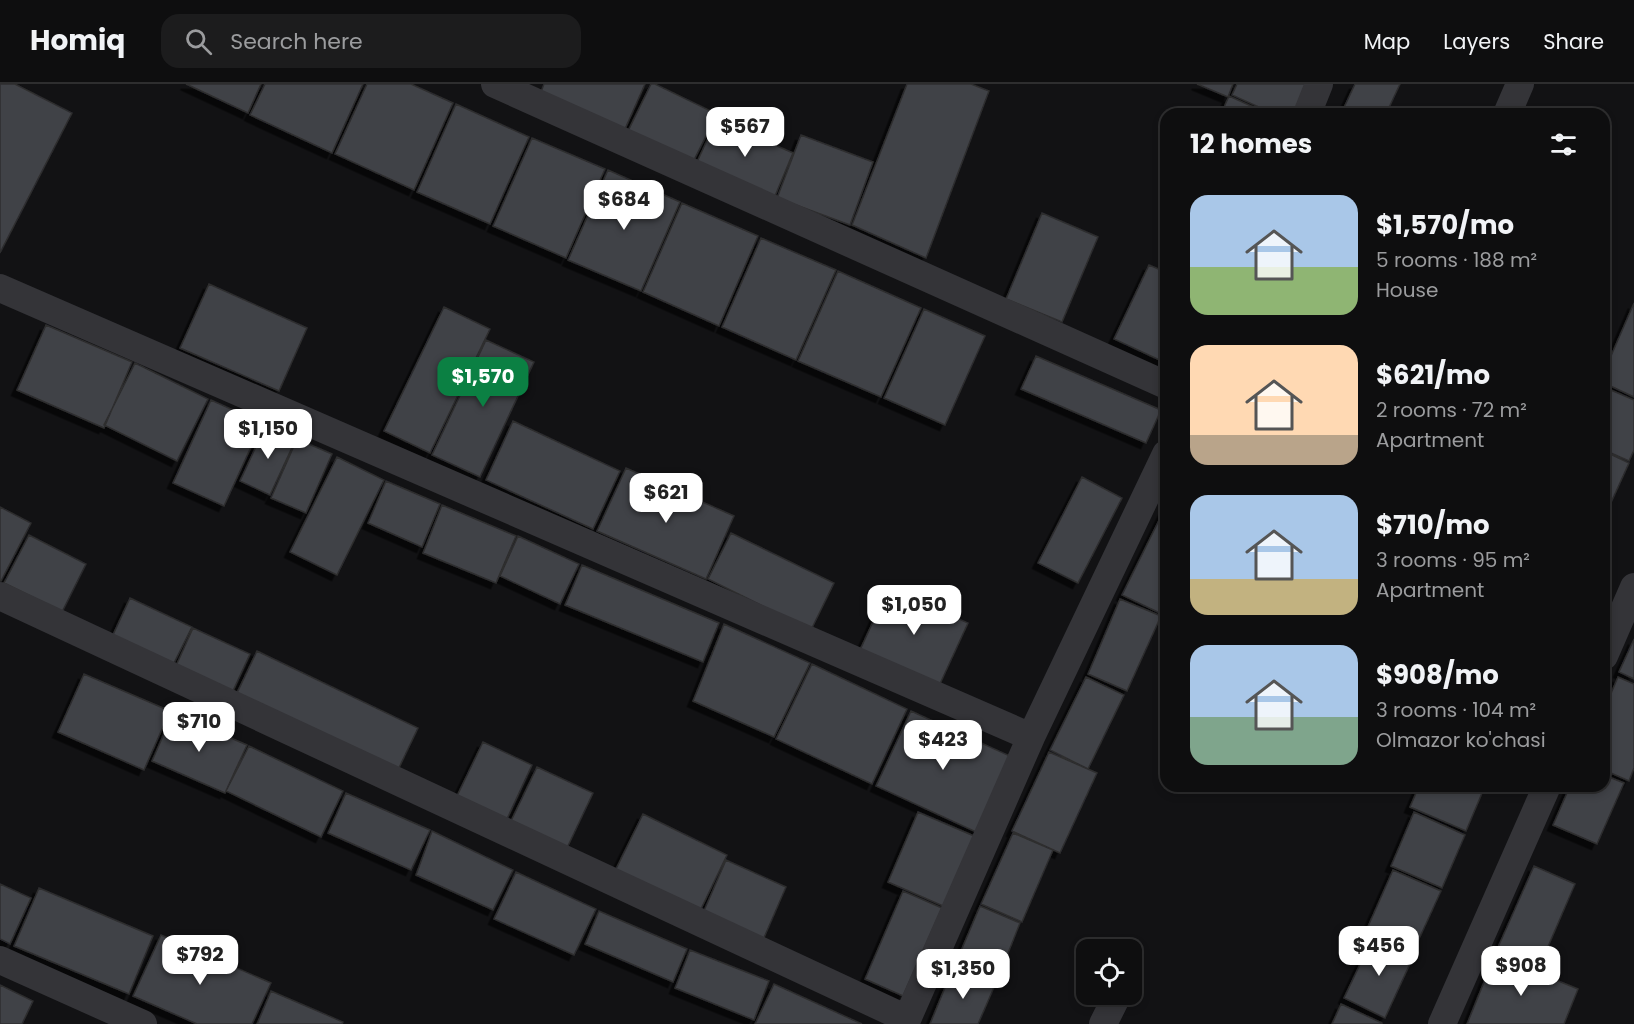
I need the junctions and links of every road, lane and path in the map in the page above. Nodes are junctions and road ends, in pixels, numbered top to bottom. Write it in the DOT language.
graph roads {
  1 [pos="495,84"];
  2 [pos="1319,84"];
  3 [pos="1520,84"];
  4 [pos="1309,108"];
  5 [pos="1510,108"];
  6 [pos="0,288"];
  7 [pos="1160,381"];
  8 [pos="1160,467"];
  9 [pos="1634,587"];
  10 [pos="0,596"];
  11 [pos="1610,642"];
  12 [pos="1031,737"];
  13 [pos="1544,792"];
  14 [pos="0,960"];
  15 [pos="1112,1005"];
  16 [pos="906,1021"];
  17 [pos="143,1024"];
  18 [pos="1103,1024"];
  19 [pos="1442,1024"];
  1 -- 7 [label="street"];
  2 -- 4 [label="street"];
  3 -- 5 [label="street"];
  6 -- 12 [label="street"];
  8 -- 12 [label="street"];
  9 -- 11 [label="street"];
  10 -- 16 [label="street"];
  12 -- 16 [label="street"];
  13 -- 19 [label="street"];
  14 -- 17 [label="street"];
  15 -- 18 [label="street"];
}
